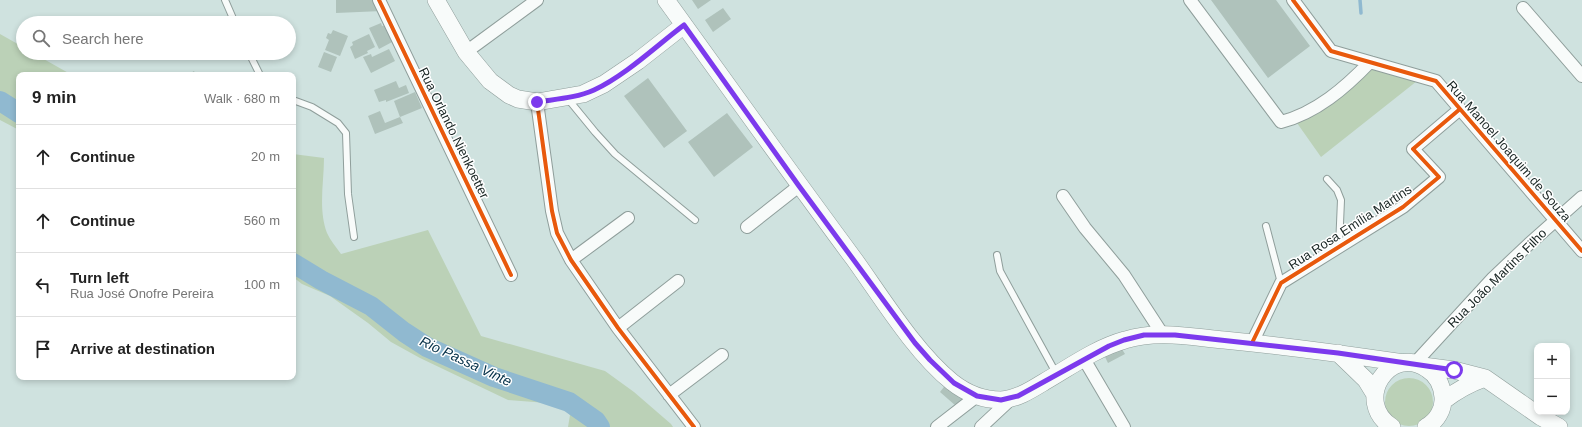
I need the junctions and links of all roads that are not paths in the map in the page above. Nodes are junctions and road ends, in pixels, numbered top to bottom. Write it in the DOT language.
graph roads {
  1 [pos="225,0"];
  2 [pos="379,0"];
  3 [pos="436,0"];
  4 [pos="537,0"];
  5 [pos="666,0"];
  6 [pos="1190,0"];
  7 [pos="1293,0"];
  8 [pos="1524,8"];
  9 [pos="232,16"];
  10 [pos="684,25"];
  11 [pos="466,52"];
  12 [pos="252,60"];
  13 [pos="1370,62"];
  14 [pos="258,72"];
  15 [pos="1582,76"];
  16 [pos="567,98"];
  17 [pos="296,101"];
  18 [pos="537,102"];
  19 [pos="1460,109"];
  20 [pos="1327,179"];
  21 [pos="799,186"];
  22 [pos="1063,196"];
  23 [pos="1582,197"];
  24 [pos="628,218"];
  25 [pos="695,220"];
  26 [pos="1555,220"];
  27 [pos="1266,226"];
  28 [pos="747,227"];
  29 [pos="354,237"];
  30 [pos="1338,247"];
  31 [pos="1582,251"];
  32 [pos="997,255"];
  33 [pos="571,260"];
  34 [pos="511,275"];
  35 [pos="678,282"];
  36 [pos="1281,284"];
  37 [pos="618,328"];
  38 [pos="1163,334"];
  39 [pos="1252,343"];
  40 [pos="1338,353"];
  41 [pos="722,355"];
  42 [pos="1084,359"];
  43 [pos="1414,364"];
  44 [pos="1056,375"];
  45 [pos="1484,378"];
  46 [pos="1374,393"];
  47 [pos="669,395"];
  48 [pos="977,396"];
  49 [pos="1012,398"];
  50 [pos="1435,418"];
  51 [pos="1389,425"];
  52 [pos="1549,426"];
  53 [pos="694,427"];
  54 [pos="937,427"];
  55 [pos="981,427"];
  56 [pos="1124,427"];
  1 -- 9 [label="lane"];
  2 -- 34 [label="street, Rua Orlando Nienkoetter"];
  3 -- 11 [label="main road"];
  4 -- 11 [label="street"];
  5 -- 10 [label="main road"];
  6 -- 13 [label="street"];
  7 -- 13 [label="street"];
  8 -- 15 [label="street"];
  10 -- 16 [label="main road"];
  10 -- 21 [label="main road"];
  11 -- 18 [label="main road"];
  12 -- 14 [label="lane"];
  13 -- 19 [label="street, Rua Manoel Joaquim de Souza"];
  16 -- 18 [label="main road"];
  16 -- 25 [label="lane"];
  17 -- 29 [label="lane"];
  18 -- 33 [label="street"];
  19 -- 26 [label="street, Rua Manoel Joaquim de Souza"];
  19 -- 30 [label="street, Rua Rosa Emília Martins"];
  20 -- 30 [label="lane"];
  21 -- 28 [label="street"];
  21 -- 48 [label="main road"];
  22 -- 38 [label="street"];
  23 -- 26 [label="street, Rua João Martins Filho"];
  24 -- 33 [label="street"];
  26 -- 31 [label="street, Rua Manoel Joaquim de Souza"];
  26 -- 43 [label="street, Rua João Martins Filho"];
  27 -- 36 [label="lane"];
  30 -- 36 [label="street, Rua Rosa Emília Martins"];
  32 -- 44 [label="lane"];
  33 -- 37 [label="street"];
  35 -- 37 [label="street"];
  36 -- 39 [label="street, Rua Rosa Emília Martins"];
  37 -- 47 [label="street"];
  38 -- 39 [label="main road"];
  38 -- 42 [label="main road"];
  39 -- 40 [label="main road"];
  40 -- 43 [label="main road"];
  40 -- 46 [label="main road"];
  41 -- 47 [label="street"];
  42 -- 44 [label="main road"];
  42 -- 56 [label="street"];
  43 -- 45 [label="main road"];
  43 -- 46 [label="main road"];
  43 -- 50 [label="main road"];
  44 -- 49 [label="main road"];
  45 -- 50 [label="main road"];
  45 -- 52 [label="main road"];
  46 -- 51 [label="main road"];
  47 -- 53 [label="street"];
  48 -- 49 [label="main road"];
  48 -- 54 [label="street"];
  49 -- 55 [label="street"];
}
